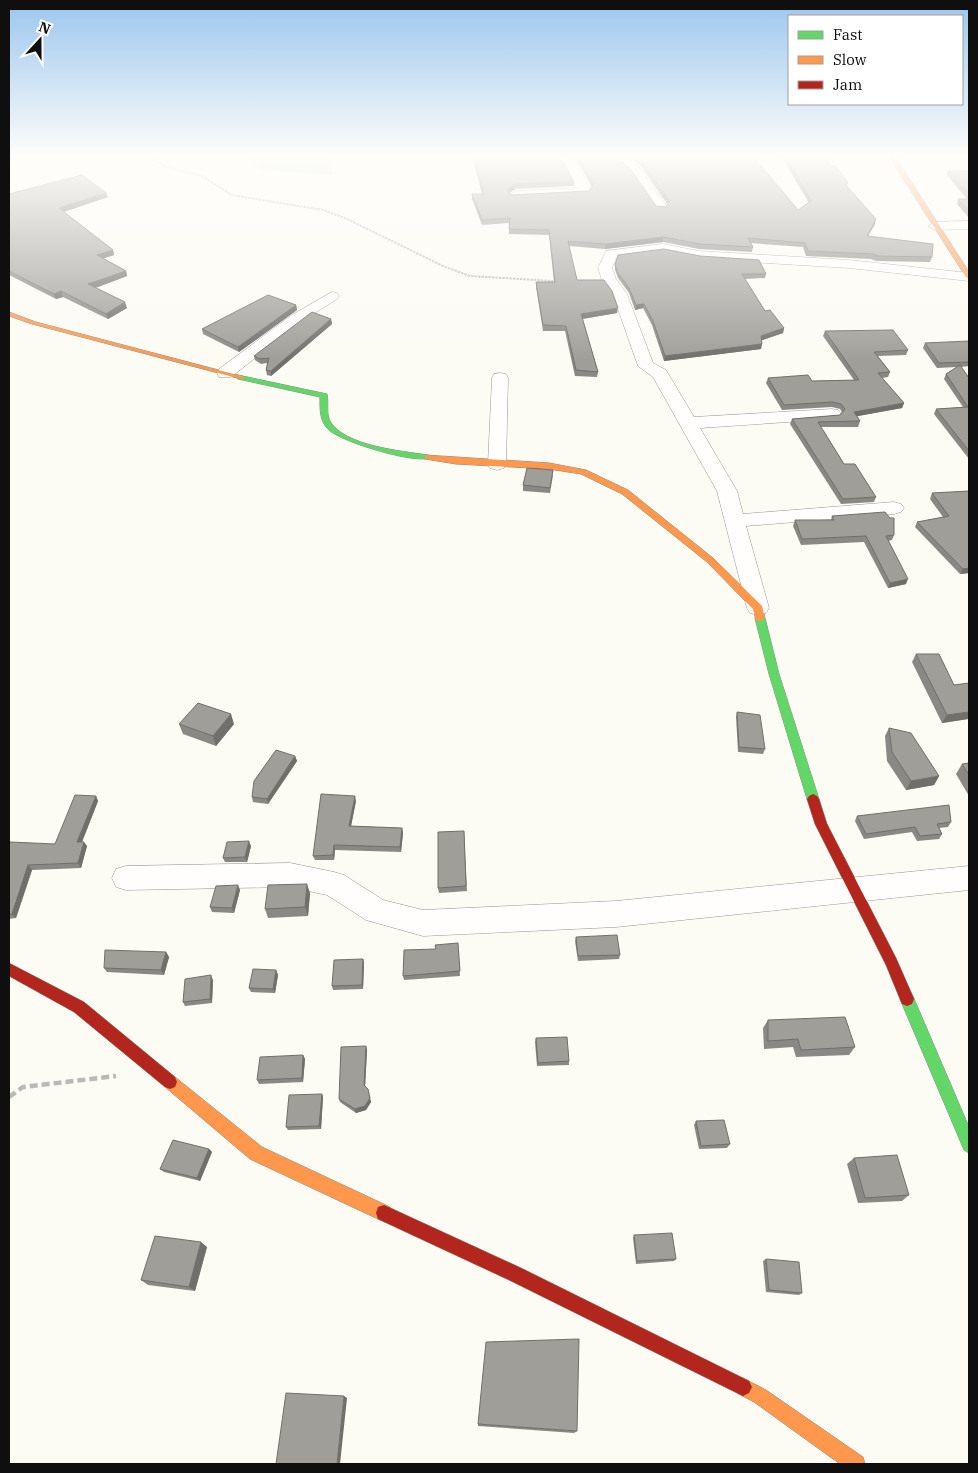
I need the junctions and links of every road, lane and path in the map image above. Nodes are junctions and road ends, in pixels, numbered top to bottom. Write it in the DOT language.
graph roads {
  1 [pos="359,225"];
  2 [pos="956,225"];
  3 [pos="935,226"];
  4 [pos="969,277"];
  5 [pos="553,281"];
  6 [pos="332,296"];
  7 [pos="9,314"];
  8 [pos="225,373"];
  9 [pos="500,378"];
  10 [pos="832,414"];
  11 [pos="690,423"];
  12 [pos="497,464"];
  13 [pos="894,508"];
  14 [pos="735,521"];
  15 [pos="758,608"];
  16 [pos="126,878"];
  17 [pos="969,878"];
  18 [pos="853,889"];
  19 [pos="9,969"];
  20 [pos="117,1076"];
  21 [pos="9,1098"];
  22 [pos="969,1145"];
  23 [pos="856,1464"];
  1 -- 5 [label="path"];
  2 -- 3 [label="street"];
  3 -- 4 [label="street"];
  4 -- 11 [label="street"];
  6 -- 8 [label="street"];
  7 -- 8 [label="street"];
  8 -- 12 [label="street"];
  9 -- 12 [label="street"];
  10 -- 11 [label="street"];
  11 -- 14 [label="street"];
  12 -- 15 [label="street"];
  13 -- 14 [label="street"];
  14 -- 15 [label="street"];
  15 -- 18 [label="street"];
  16 -- 18 [label="street"];
  17 -- 18 [label="street"];
  18 -- 22 [label="street"];
  19 -- 23 [label="street"];
  20 -- 21 [label="path"];
}
